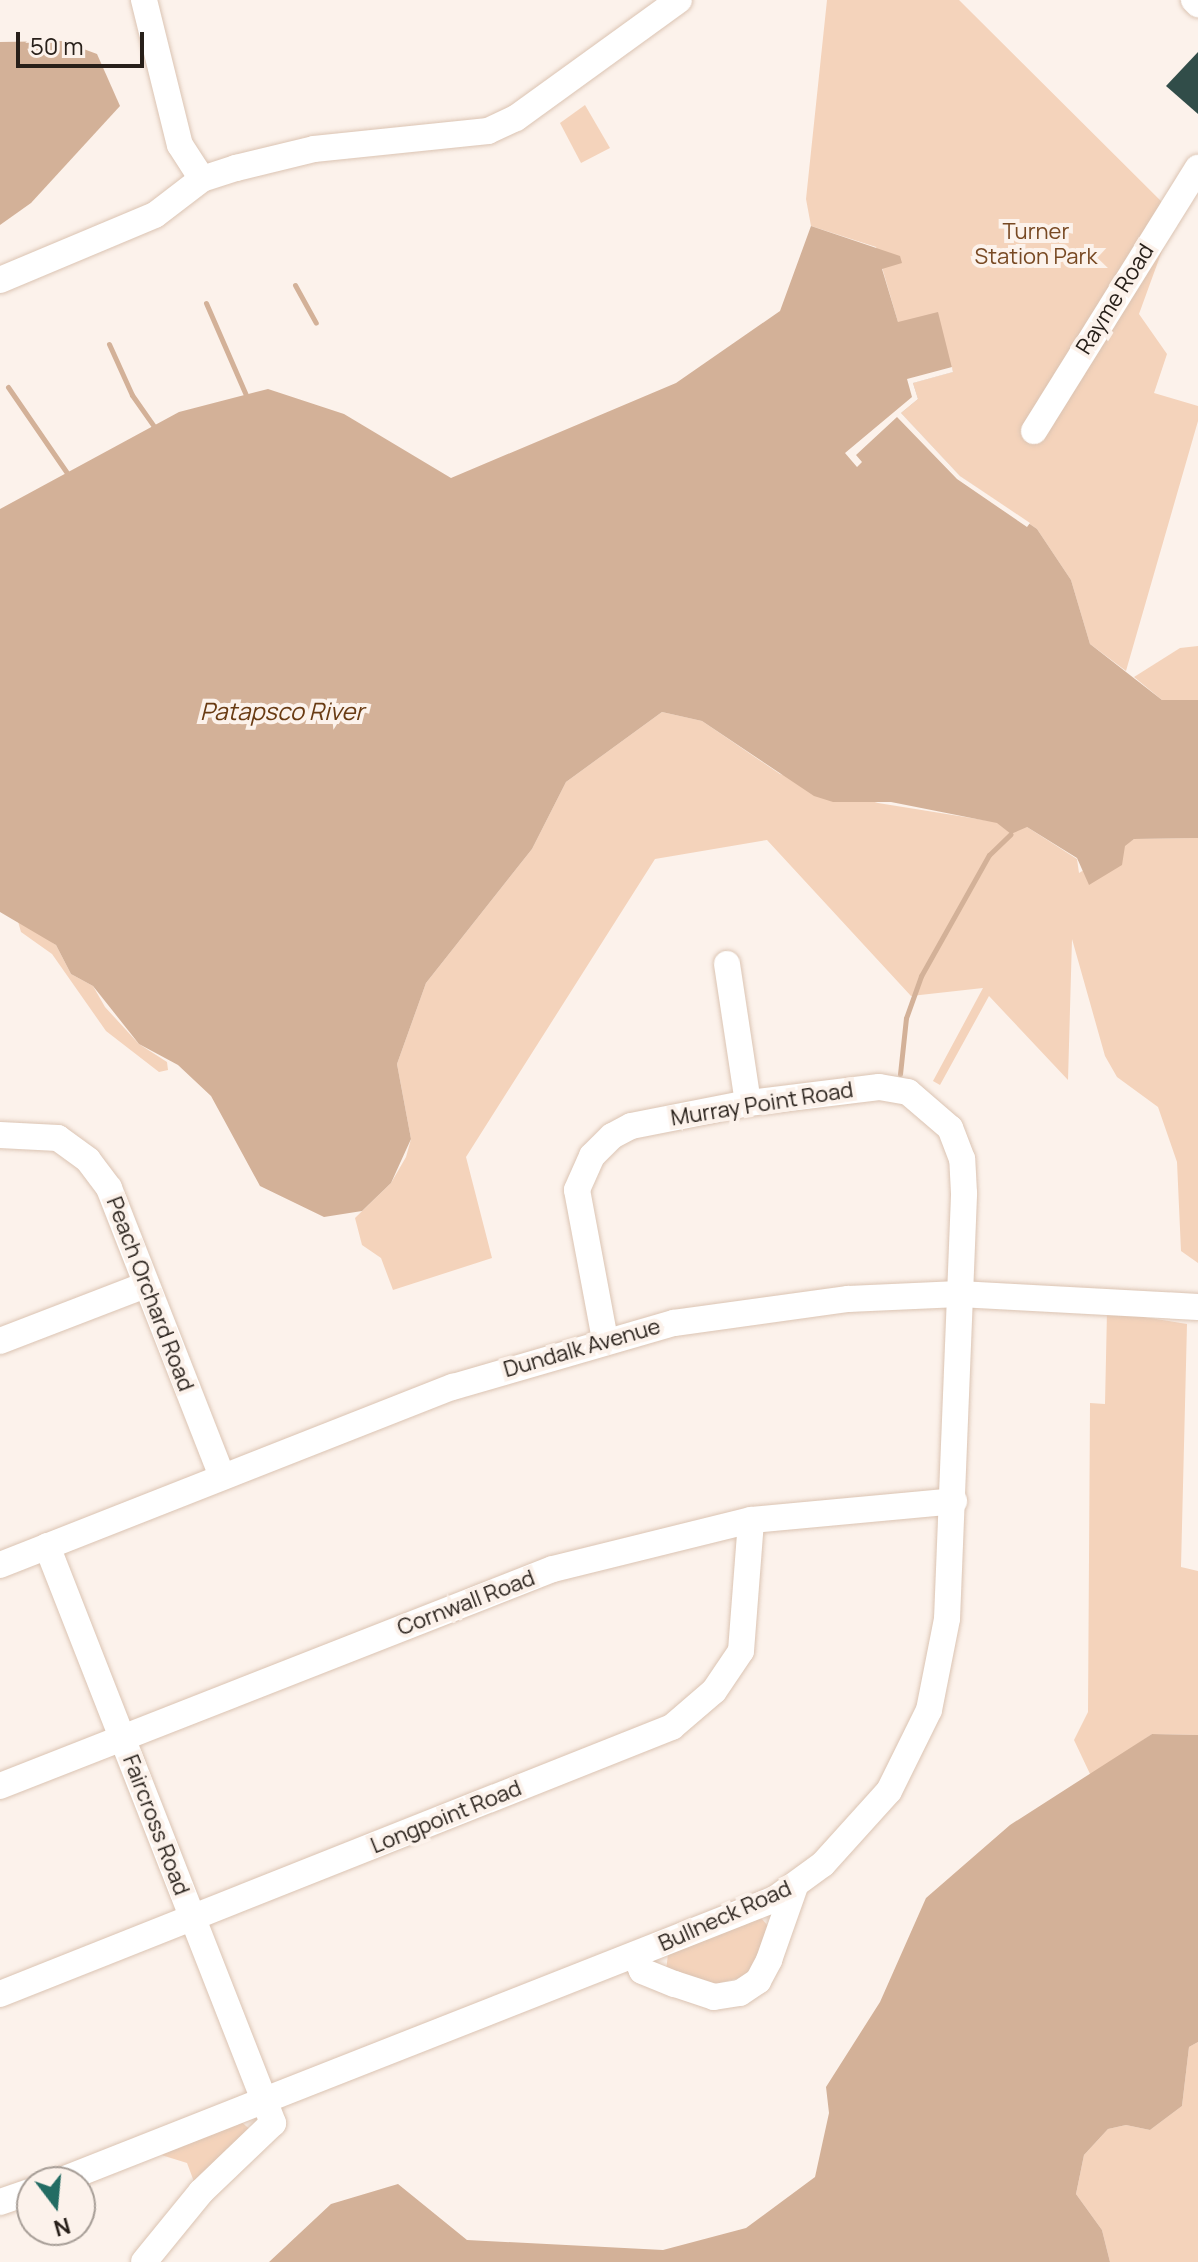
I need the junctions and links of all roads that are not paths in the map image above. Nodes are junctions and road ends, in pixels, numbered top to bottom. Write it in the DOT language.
graph roads {
  1 [pos="144,0"];
  2 [pos="679,0"];
  3 [pos="1198,168"];
  4 [pos="202,179"];
  5 [pos="0,280"];
  6 [pos="1034,431"];
  7 [pos="727,964"];
  8 [pos="748,1103"];
  9 [pos="0,1135"];
  10 [pos="145,1285"];
  11 [pos="959,1294"];
  12 [pos="1198,1307"];
  13 [pos="605,1339"];
  14 [pos="0,1341"];
  15 [pos="222,1477"];
  16 [pos="954,1501"];
  17 [pos="751,1520"];
  18 [pos="47,1546"];
  19 [pos="0,1565"];
  20 [pos="123,1737"];
  21 [pos="0,1786"];
  22 [pos="795,1886"];
  23 [pos="192,1918"];
  24 [pos="635,1955"];
  25 [pos="0,1994"];
  26 [pos="265,2103"];
  27 [pos="96,2167"];
  28 [pos="144,2262"];
  1 -- 4 [label="street"];
  2 -- 4 [label="street"];
  3 -- 6 [label="street, Rayme Road"];
  4 -- 5 [label="street"];
  7 -- 8 [label="street"];
  8 -- 11 [label="street, Murray Point Road"];
  8 -- 13 [label="street, Murray Point Road"];
  9 -- 10 [label="street, Peach Orchard Road"];
  10 -- 14 [label="street"];
  10 -- 15 [label="street, Peach Orchard Road"];
  11 -- 12 [label="street, Dundalk Avenue"];
  11 -- 13 [label="street, Dundalk Avenue"];
  11 -- 16 [label="street, Bullneck Road"];
  13 -- 15 [label="street, Dundalk Avenue"];
  15 -- 18 [label="street, Dundalk Avenue"];
  16 -- 17 [label="street, Cornwall Road"];
  16 -- 22 [label="street, Bullneck Road"];
  17 -- 20 [label="street, Cornwall Road"];
  17 -- 23 [label="street, Longpoint Road"];
  18 -- 19 [label="street, Dundalk Avenue"];
  18 -- 20 [label="street, Faircross Road"];
  20 -- 21 [label="street, Cornwall Road"];
  20 -- 23 [label="street, Faircross Road"];
  22 -- 24 [label="street, Bullneck Road"];
  22 -- 24 [label="street"];
  23 -- 25 [label="street, Longpoint Road"];
  23 -- 26 [label="street, Faircross Road"];
  24 -- 26 [label="street, Bullneck Road"];
  26 -- 27 [label="street, Bullneck Road"];
  26 -- 28 [label="street"];
}
